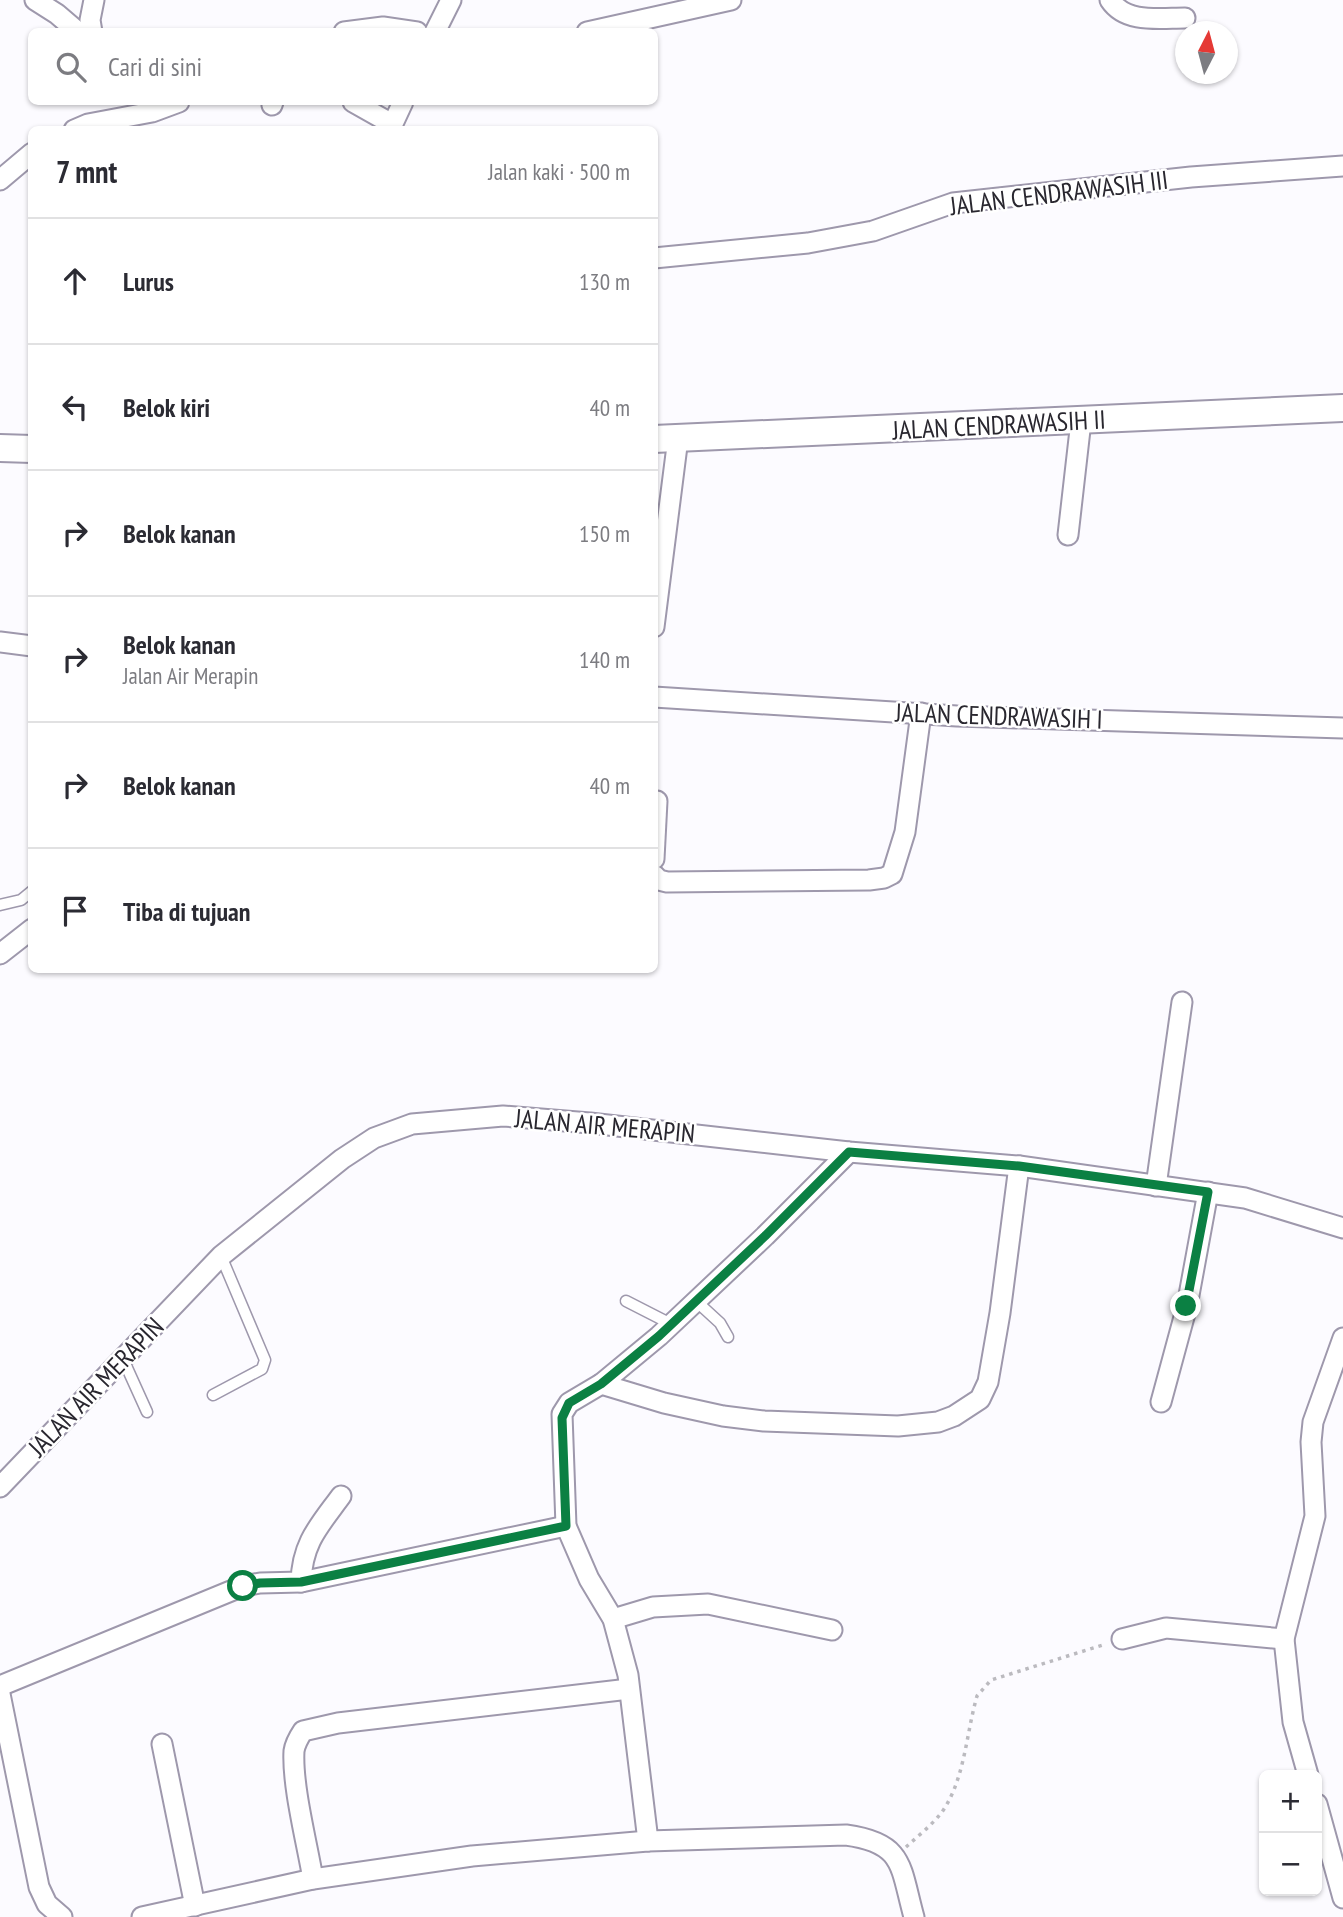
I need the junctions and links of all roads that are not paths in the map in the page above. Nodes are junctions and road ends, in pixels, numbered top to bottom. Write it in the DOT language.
graph roads {
  1 [pos="35,0"];
  2 [pos="94,0"];
  3 [pos="451,0"];
  4 [pos="731,0"];
  5 [pos="1111,0"];
  6 [pos="1185,18"];
  7 [pos="73,28"];
  8 [pos="91,28"];
  9 [pos="437,28"];
  10 [pos="605,28"];
  11 [pos="156,105"];
  12 [pos="358,105"];
  13 [pos="402,105"];
  14 [pos="83,126"];
  15 [pos="159,126"];
  16 [pos="389,126"];
  17 [pos="391,126"];
  18 [pos="28,156"];
  19 [pos="1343,166"];
  20 [pos="0,180"];
  21 [pos="658,258"];
  22 [pos="1343,408"];
  23 [pos="1080,421"];
  24 [pos="666,438"];
  25 [pos="0,448"];
  26 [pos="28,449"];
  27 [pos="1068,535"];
  28 [pos="658,564"];
  29 [pos="0,642"];
  30 [pos="28,646"];
  31 [pos="658,697"];
  32 [pos="921,713"];
  33 [pos="1343,728"];
  34 [pos="658,879"];
  35 [pos="28,894"];
  36 [pos="0,905"];
  37 [pos="28,932"];
  38 [pos="0,954"];
  39 [pos="1182,1002"];
  40 [pos="849,1152"];
  41 [pos="1019,1166"];
  42 [pos="1156,1186"];
  43 [pos="1208,1192"];
  44 [pos="1343,1228"];
  45 [pos="221,1256"];
  46 [pos="626,1301"];
  47 [pos="696,1301"];
  48 [pos="671,1324"];
  49 [pos="728,1338"];
  50 [pos="1343,1338"];
  51 [pos="123,1359"];
  52 [pos="601,1384"];
  53 [pos="213,1395"];
  54 [pos="1161,1402"];
  55 [pos="147,1412"];
  56 [pos="0,1487"];
  57 [pos="341,1496"];
  58 [pos="566,1526"];
  59 [pos="301,1582"];
  60 [pos="613,1619"];
  61 [pos="832,1630"];
  62 [pos="1122,1639"];
  63 [pos="1284,1639"];
  64 [pos="0,1686"];
  65 [pos="629,1689"];
  66 [pos="0,1694"];
  67 [pos="162,1744"];
  68 [pos="1307,1770"];
  69 [pos="1322,1822"];
  70 [pos="648,1841"];
  71 [pos="313,1879"];
  72 [pos="1343,1898"];
  73 [pos="195,1906"];
  74 [pos="62,1917"];
  75 [pos="142,1917"];
  76 [pos="914,1917"];
  1 -- 7 [label="street"];
  2 -- 8 [label="street"];
  3 -- 9 [label="street"];
  4 -- 10 [label="street"];
  5 -- 6 [label="street"];
  11 -- 14 [label="street"];
  11 -- 15 [label="street"];
  12 -- 16 [label="street"];
  13 -- 17 [label="street"];
  18 -- 20 [label="street"];
  19 -- 21 [label="street, JALAN CENDRAWASIH III"];
  22 -- 23 [label="street, JALAN CENDRAWASIH II"];
  23 -- 24 [label="street, JALAN CENDRAWASIH II"];
  23 -- 27 [label="street"];
  24 -- 28 [label="street"];
  25 -- 26 [label="street"];
  29 -- 30 [label="street"];
  31 -- 32 [label="street, JALAN CENDRAWASIH I"];
  32 -- 33 [label="street, JALAN CENDRAWASIH I"];
  32 -- 34 [label="street"];
  35 -- 36 [label="lane"];
  37 -- 38 [label="street"];
  39 -- 42 [label="street"];
  40 -- 41 [label="street, JALAN AIR MERAPIN"];
  40 -- 45 [label="street, JALAN AIR MERAPIN"];
  40 -- 47 [label="street"];
  41 -- 42 [label="street, JALAN AIR MERAPIN"];
  41 -- 52 [label="street"];
  42 -- 43 [label="street, JALAN AIR MERAPIN"];
  43 -- 44 [label="street, JALAN AIR MERAPIN"];
  43 -- 54 [label="street"];
  45 -- 51 [label="street, JALAN AIR MERAPIN"];
  45 -- 53 [label="lane"];
  46 -- 48 [label="lane"];
  47 -- 48 [label="street"];
  47 -- 49 [label="lane"];
  48 -- 52 [label="street"];
  50 -- 63 [label="street"];
  51 -- 55 [label="lane"];
  51 -- 56 [label="street, JALAN AIR MERAPIN"];
  52 -- 58 [label="street"];
  57 -- 59 [label="street"];
  58 -- 59 [label="street"];
  58 -- 60 [label="street"];
  59 -- 64 [label="street"];
  60 -- 61 [label="street"];
  60 -- 65 [label="street"];
  62 -- 63 [label="street"];
  63 -- 68 [label="street"];
  65 -- 70 [label="street"];
  65 -- 71 [label="street"];
  66 -- 74 [label="street"];
  67 -- 73 [label="street"];
  69 -- 72 [label="street"];
  70 -- 71 [label="street"];
  70 -- 76 [label="street"];
  71 -- 73 [label="street"];
  73 -- 75 [label="street"];
}
